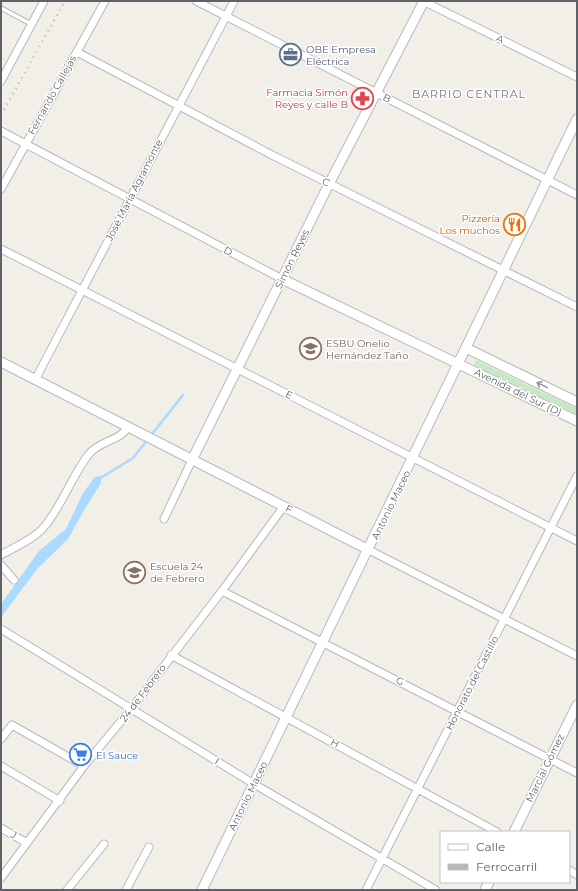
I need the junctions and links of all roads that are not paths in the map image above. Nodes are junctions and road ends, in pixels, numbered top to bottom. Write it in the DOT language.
graph roads {
  1 [pos="44,1"];
  2 [pos="104,1"];
  3 [pos="196,1"];
  4 [pos="234,1"];
  5 [pos="423,1"];
  6 [pos="1,8"];
  7 [pos="226,16"];
  8 [pos="31,24"];
  9 [pos="77,52"];
  10 [pos="577,77"];
  11 [pos="1,81"];
  12 [pos="377,93"];
  13 [pos="178,106"];
  14 [pos="577,119"];
  15 [pos="1,131"];
  16 [pos="25,143"];
  17 [pos="548,181"];
  18 [pos="329,184"];
  19 [pos="1,188"];
  20 [pos="577,195"];
  21 [pos="130,199"];
  22 [pos="1,249"];
  23 [pos="504,270"];
  24 [pos="282,279"];
  25 [pos="82,291"];
  26 [pos="577,307"];
  27 [pos="466,348"];
  28 [pos="1,362"];
  29 [pos="459,364"];
  30 [pos="238,369"];
  31 [pos="35,380"];
  32 [pos="577,402"];
  33 [pos="577,421"];
  34 [pos="132,429"];
  35 [pos="414,458"];
  36 [pos="192,460"];
  37 [pos="577,476"];
  38 [pos="284,506"];
  39 [pos="164,519"];
  40 [pos="551,528"];
  41 [pos="577,541"];
  42 [pos="368,550"];
  43 [pos="1,555"];
  44 [pos="1,565"];
  45 [pos="14,580"];
  46 [pos="222,590"];
  47 [pos="504,620"];
  48 [pos="1,629"];
  49 [pos="323,643"];
  50 [pos="171,655"];
  51 [pos="577,656"];
  52 [pos="131,709"];
  53 [pos="576,709"];
  54 [pos="458,710"];
  55 [pos="287,717"];
  56 [pos="1,739"];
  57 [pos="550,758"];
  58 [pos="1,766"];
  59 [pos="84,766"];
  60 [pos="577,773"];
  61 [pos="254,784"];
  62 [pos="419,788"];
  63 [pos="60,801"];
  64 [pos="1,828"];
  65 [pos="495,831"];
  66 [pos="514,831"];
  67 [pos="27,843"];
  68 [pos="104,844"];
  69 [pos="149,847"];
  70 [pos="382,860"];
  71 [pos="1,878"];
  72 [pos="67,890"];
  73 [pos="126,890"];
  74 [pos="202,890"];
  75 [pos="366,890"];
  76 [pos="436,890"];
  1 -- 8 [label="street"];
  2 -- 9 [label="street, Fernando Callejas"];
  3 -- 7 [label="street, B"];
  4 -- 7 [label="street, José María Agramonte"];
  5 -- 10 [label="street, A"];
  5 -- 12 [label="street, Simón Reyes"];
  6 -- 8 [label="lane"];
  7 -- 12 [label="street, B"];
  7 -- 13 [label="street, José María Agramonte"];
  8 -- 11 [label="street"];
  9 -- 13 [label="street, C"];
  9 -- 16 [label="street, Fernando Callejas"];
  12 -- 17 [label="street, B"];
  12 -- 18 [label="street, Simón Reyes"];
  13 -- 18 [label="street, C"];
  13 -- 21 [label="street, José María Agramonte"];
  14 -- 17 [label="street, Antonio Maceo"];
  15 -- 16 [label="street, D"];
  16 -- 19 [label="street, Fernando Callejas"];
  16 -- 21 [label="street, D"];
  17 -- 20 [label="street, B"];
  17 -- 23 [label="street, Antonio Maceo"];
  18 -- 23 [label="street, C"];
  18 -- 24 [label="street, Simón Reyes"];
  21 -- 24 [label="street, D"];
  21 -- 25 [label="street, José María Agramonte"];
  22 -- 25 [label="street, E"];
  23 -- 26 [label="street, C"];
  23 -- 27 [label="street, Antonio Maceo"];
  24 -- 29 [label="street, D"];
  24 -- 30 [label="street, Simón Reyes"];
  25 -- 30 [label="street, E"];
  25 -- 31 [label="street, José María Agramonte"];
  27 -- 29 [label="street, Antonio Maceo"];
  32 -- 27 [label="street, Avenida del Sur (D), one-way"];
  28 -- 31 [label="street, F"];
  29 -- 33 [label="street, Avenida del Sur (D)"];
  29 -- 35 [label="street, Antonio Maceo"];
  30 -- 35 [label="street, E"];
  30 -- 36 [label="street, Simón Reyes"];
  31 -- 34 [label="street, F"];
  34 -- 36 [label="street, F"];
  34 -- 43 [label="street"];
  35 -- 40 [label="street, E"];
  35 -- 42 [label="street, Antonio Maceo"];
  36 -- 38 [label="street, F"];
  36 -- 39 [label="street, Simón Reyes"];
  37 -- 40 [label="street, Honorato del Castillo"];
  38 -- 42 [label="street, F"];
  38 -- 46 [label="street, 24 de Febrero"];
  40 -- 41 [label="street, E"];
  40 -- 47 [label="street, Honorato del Castillo"];
  42 -- 47 [label="street, F"];
  42 -- 49 [label="street, Antonio Maceo"];
  44 -- 45 [label="street"];
  46 -- 49 [label="street, G"];
  46 -- 50 [label="street, 24 de Febrero"];
  47 -- 51 [label="street, F"];
  47 -- 54 [label="street, Honorato del Castillo"];
  48 -- 52 [label="street, I"];
  49 -- 54 [label="street, G"];
  49 -- 55 [label="street, Antonio Maceo"];
  50 -- 52 [label="street, 24 de Febrero"];
  50 -- 55 [label="street, H"];
  52 -- 59 [label="street, 24 de Febrero"];
  52 -- 61 [label="street, I"];
  53 -- 57 [label="street, Marcial Gómez"];
  54 -- 57 [label="street, G"];
  54 -- 62 [label="street, Honorato del Castillo"];
  55 -- 61 [label="street, Antonio Maceo"];
  55 -- 62 [label="street, H"];
  56 -- 59 [label="street"];
  57 -- 60 [label="street, G"];
  57 -- 66 [label="street, Marcial Gómez"];
  58 -- 63 [label="street"];
  59 -- 63 [label="street, 24 de Febrero"];
  61 -- 70 [label="street, I"];
  61 -- 74 [label="street, Antonio Maceo"];
  62 -- 65 [label="street, H"];
  62 -- 70 [label="street, Honorato del Castillo"];
  63 -- 67 [label="street, 24 de Febrero"];
  64 -- 67 [label="street, J"];
  67 -- 71 [label="street, 24 de Febrero"];
  68 -- 72 [label="street"];
  69 -- 73 [label="street"];
  70 -- 75 [label="street, Honorato del Castillo"];
  70 -- 76 [label="street, I"];
}
